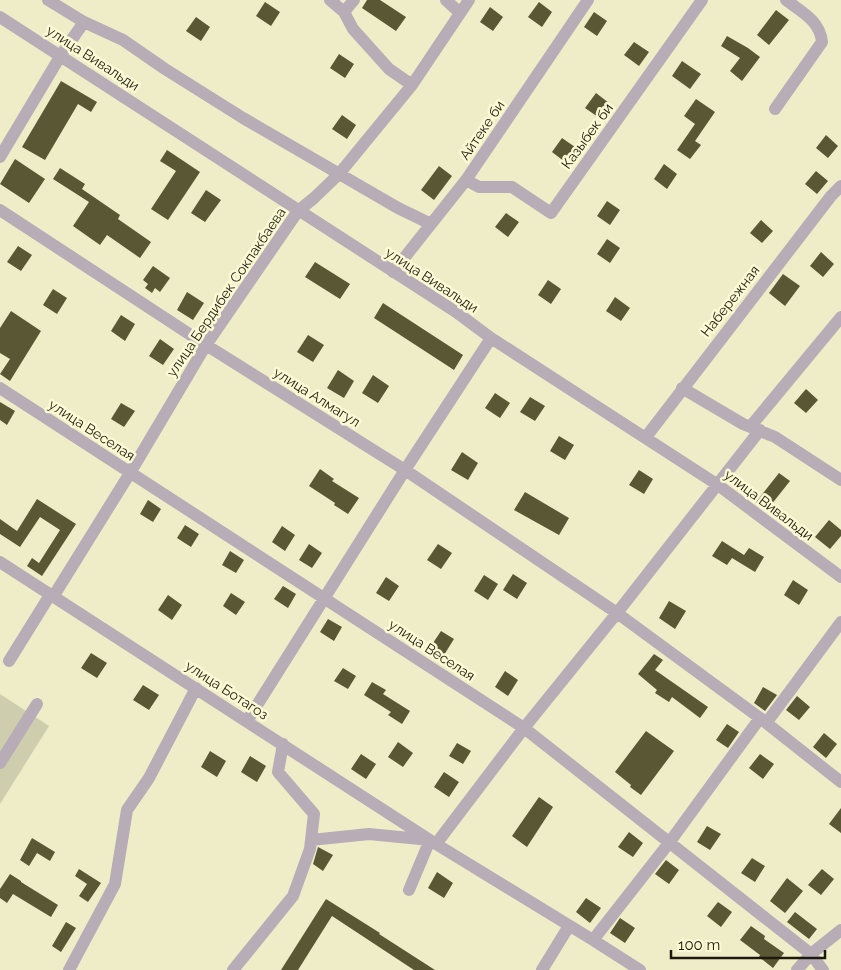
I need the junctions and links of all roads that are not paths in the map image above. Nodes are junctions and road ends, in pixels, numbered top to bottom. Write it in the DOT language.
graph roads {
  1 [pos="48,0"];
  2 [pos="330,0"];
  3 [pos="354,0"];
  4 [pos="446,0"];
  5 [pos="469,0"];
  6 [pos="588,0"];
  7 [pos="702,0"];
  8 [pos="786,0"];
  9 [pos="344,12"];
  10 [pos="460,14"];
  11 [pos="0,17"];
  12 [pos="84,22"];
  13 [pos="61,55"];
  14 [pos="412,85"];
  15 [pos="776,109"];
  16 [pos="0,157"];
  17 [pos="339,174"];
  18 [pos="466,180"];
  19 [pos="841,186"];
  20 [pos="0,210"];
  21 [pos="298,211"];
  22 [pos="431,224"];
  23 [pos="393,272"];
  24 [pos="841,317"];
  25 [pos="491,338"];
  26 [pos="206,345"];
  27 [pos="0,388"];
  28 [pos="682,388"];
  29 [pos="755,428"];
  30 [pos="646,437"];
  31 [pos="405,470"];
  32 [pos="130,473"];
  33 [pos="841,480"];
  34 [pos="718,485"];
  35 [pos="0,562"];
  36 [pos="841,577"];
  37 [pos="52,596"];
  38 [pos="324,598"];
  39 [pos="617,613"];
  40 [pos="841,622"];
  41 [pos="9,661"];
  42 [pos="196,688"];
  43 [pos="37,704"];
  44 [pos="247,720"];
  45 [pos="763,720"];
  46 [pos="524,728"];
  47 [pos="283,744"];
  48 [pos="0,763"];
  49 [pos="841,782"];
  50 [pos="311,840"];
  51 [pos="433,842"];
  52 [pos="669,843"];
  53 [pos="409,890"];
  54 [pos="569,926"];
  55 [pos="841,930"];
  56 [pos="593,940"];
  57 [pos="811,954"];
  58 [pos="69,970"];
  59 [pos="233,970"];
  60 [pos="542,970"];
  61 [pos="640,970"];
  62 [pos="797,970"];
  63 [pos="823,970"];
  1 -- 12 [label="street"];
  2 -- 9 [label="street"];
  3 -- 9 [label="street"];
  4 -- 10 [label="street"];
  5 -- 10 [label="street, улица Бердибек Сокпакбаева"];
  6 -- 18 [label="street, Айтеке би"];
  7 -- 18 [label="street, Казыбек би"];
  8 -- 15 [label="street"];
  9 -- 14 [label="street"];
  10 -- 14 [label="street, улица Бердибек Сокпакбаева"];
  11 -- 13 [label="street, улица Вивальди"];
  12 -- 13 [label="street"];
  12 -- 17 [label="street"];
  13 -- 16 [label="street"];
  13 -- 21 [label="street, улица Вивальди"];
  14 -- 17 [label="street, улица Бердибек Сокпакбаева"];
  17 -- 21 [label="street, улица Бердибек Сокпакбаева"];
  17 -- 22 [label="street"];
  18 -- 22 [label="street, Айтеке би"];
  19 -- 28 [label="street, Набережная"];
  20 -- 26 [label="street, улица Алмагул"];
  21 -- 23 [label="street, улица Вивальди"];
  21 -- 26 [label="street, улица Бердибек Сокпакбаева"];
  22 -- 23 [label="street, Айтеке би"];
  23 -- 25 [label="street, улица Вивальди"];
  24 -- 29 [label="street"];
  25 -- 30 [label="street, улица Вивальди"];
  25 -- 31 [label="street"];
  26 -- 31 [label="street, улица Алмагул"];
  26 -- 32 [label="street, улица Бердибек Сокпакбаева"];
  27 -- 32 [label="street, улица Веселая"];
  28 -- 29 [label="street"];
  28 -- 30 [label="street, Набережная"];
  29 -- 33 [label="street"];
  29 -- 34 [label="street"];
  30 -- 34 [label="street, улица Вивальди"];
  31 -- 38 [label="street"];
  31 -- 39 [label="street, улица Алмагул"];
  32 -- 37 [label="street, улица Бердибек Сокпакбаева"];
  32 -- 38 [label="street, улица Веселая"];
  34 -- 36 [label="street, улица Вивальди"];
  34 -- 39 [label="street"];
  35 -- 37 [label="street, улица Ботагоз"];
  37 -- 41 [label="street, улица Бердибек Сокпакбаева"];
  37 -- 42 [label="street, улица Ботагоз"];
  38 -- 44 [label="street"];
  38 -- 46 [label="street, улица Веселая"];
  39 -- 45 [label="street, улица Алмагул"];
  39 -- 46 [label="street"];
  40 -- 45 [label="street"];
  42 -- 44 [label="street, улица Ботагоз"];
  42 -- 58 [label="street"];
  43 -- 48 [label="street"];
  44 -- 47 [label="street, улица Ботагоз"];
  45 -- 49 [label="street, улица Алмагул"];
  45 -- 52 [label="street"];
  46 -- 51 [label="street"];
  46 -- 52 [label="street, улица Веселая"];
  47 -- 50 [label="street"];
  47 -- 51 [label="street, улица Ботагоз"];
  50 -- 51 [label="street"];
  50 -- 59 [label="street"];
  51 -- 53 [label="street"];
  51 -- 54 [label="street, улица Ботагоз"];
  52 -- 56 [label="street"];
  52 -- 57 [label="street, улица Веселая"];
  54 -- 56 [label="street, улица Ботагоз"];
  54 -- 60 [label="street"];
  55 -- 57 [label="street"];
  56 -- 61 [label="street, улица Ботагоз"];
  57 -- 62 [label="street"];
  57 -- 63 [label="street, улица Веселая"];
}
